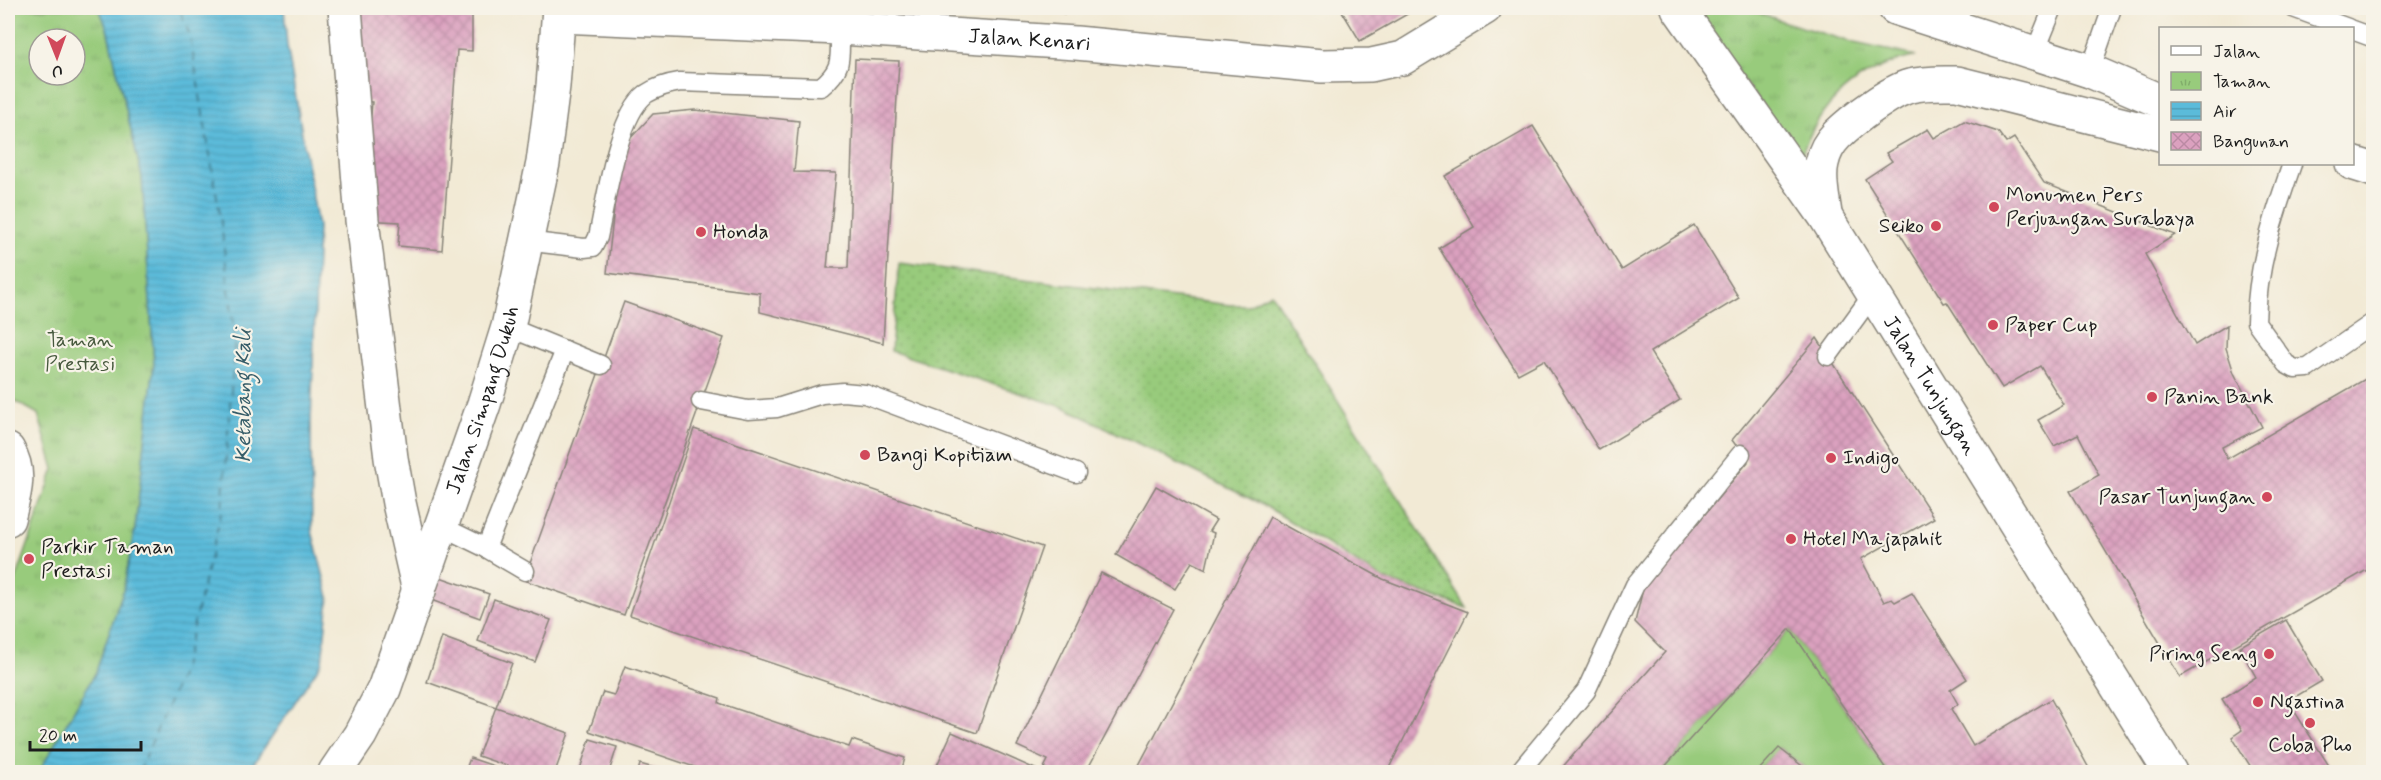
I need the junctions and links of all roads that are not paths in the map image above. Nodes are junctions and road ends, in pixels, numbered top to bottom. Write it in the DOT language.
graph roads {
  1 [pos="345,8"];
  2 [pos="1485,8"];
  3 [pos="1678,8"];
  4 [pos="1895,8"];
  5 [pos="2053,8"];
  6 [pos="2112,8"];
  7 [pos="2293,8"];
  8 [pos="559,11"];
  9 [pos="2345,27"];
  10 [pos="840,28"];
  11 [pos="2354,31"];
  12 [pos="2373,39"];
  13 [pos="2036,52"];
  14 [pos="2090,71"];
  15 [pos="2159,101"];
  16 [pos="2159,134"];
  17 [pos="2292,165"];
  18 [pos="2354,165"];
  19 [pos="2373,170"];
  20 [pos="1825,216"];
  21 [pos="525,241"];
  22 [pos="1873,294"];
  23 [pos="2373,322"];
  24 [pos="508,327"];
  25 [pos="565,350"];
  26 [pos="1828,356"];
  27 [pos="601,365"];
  28 [pos="701,401"];
  29 [pos="8,450"];
  30 [pos="1741,454"];
  31 [pos="1076,473"];
  32 [pos="8,519"];
  33 [pos="441,526"];
  34 [pos="486,548"];
  35 [pos="525,571"];
  36 [pos="419,591"];
  37 [pos="335,772"];
  38 [pos="1519,772"];
  39 [pos="2170,772"];
  1 -- 36 [label="street"];
  2 -- 10 [label="street, Jalan Kenari"];
  3 -- 20 [label="street, Jalan Tunjungan"];
  4 -- 13 [label="street"];
  5 -- 13 [label="lane"];
  6 -- 14 [label="lane"];
  7 -- 9 [label="lane"];
  8 -- 10 [label="street, Jalan Kenari"];
  8 -- 21 [label="street, Jalan Simpang Dukuh"];
  10 -- 21 [label="lane"];
  11 -- 12 [label="lane"];
  13 -- 14 [label="street"];
  14 -- 15 [label="street"];
  16 -- 20 [label="street"];
  17 -- 23 [label="lane"];
  18 -- 19 [label="street"];
  20 -- 22 [label="street, Jalan Tunjungan"];
  21 -- 24 [label="street, Jalan Simpang Dukuh"];
  22 -- 26 [label="lane"];
  22 -- 39 [label="street, Jalan Tunjungan"];
  24 -- 25 [label="lane"];
  24 -- 33 [label="street, Jalan Simpang Dukuh"];
  25 -- 27 [label="lane"];
  25 -- 34 [label="lane"];
  28 -- 31 [label="lane"];
  29 -- 32 [label="street"];
  30 -- 38 [label="lane"];
  33 -- 34 [label="lane"];
  33 -- 36 [label="street, Jalan Simpang Dukuh"];
  34 -- 35 [label="lane"];
  36 -- 37 [label="street, Jalan Simpang Dukuh"];
}
